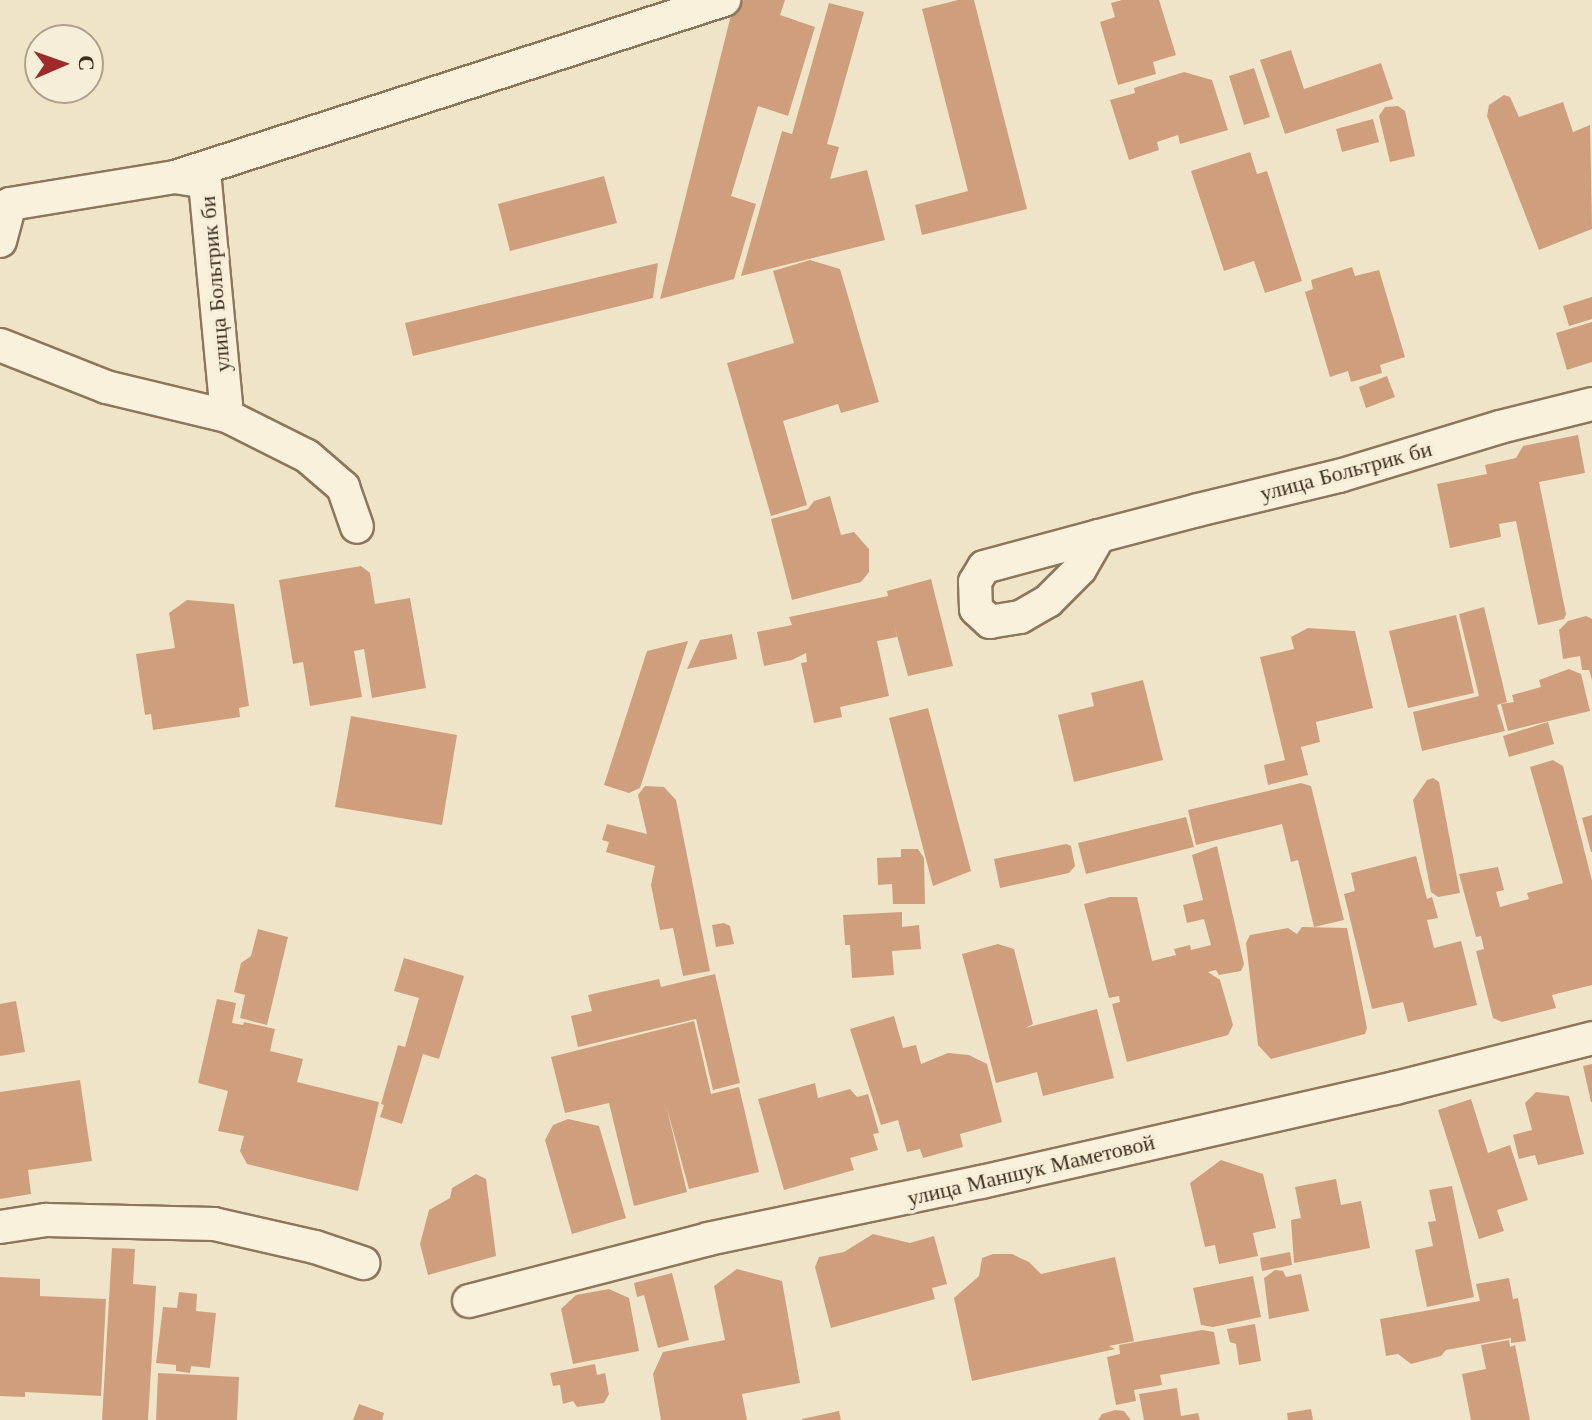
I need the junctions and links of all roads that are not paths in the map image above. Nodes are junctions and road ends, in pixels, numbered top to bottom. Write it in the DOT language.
graph roads {
  1 [pos="724,0"];
  2 [pos="175,177"];
  3 [pos="5,208"];
  4 [pos="0,241"];
  5 [pos="0,345"];
  6 [pos="1592,404"];
  7 [pos="227,416"];
  8 [pos="357,527"];
  9 [pos="1099,536"];
  10 [pos="1592,1038"];
  11 [pos="0,1227"];
  12 [pos="363,1263"];
  13 [pos="469,1301"];
  1 -- 2 [label="street"];
  2 -- 3 [label="street, улица Больтрик би"];
  2 -- 7 [label="street, улица Больтрик би"];
  3 -- 4 [label="street"];
  5 -- 7 [label="street"];
  6 -- 9 [label="street, улица Больтрик би"];
  7 -- 8 [label="street"];
  10 -- 13 [label="street, улица Маншук Маметовой"];
  11 -- 12 [label="street"];
}
